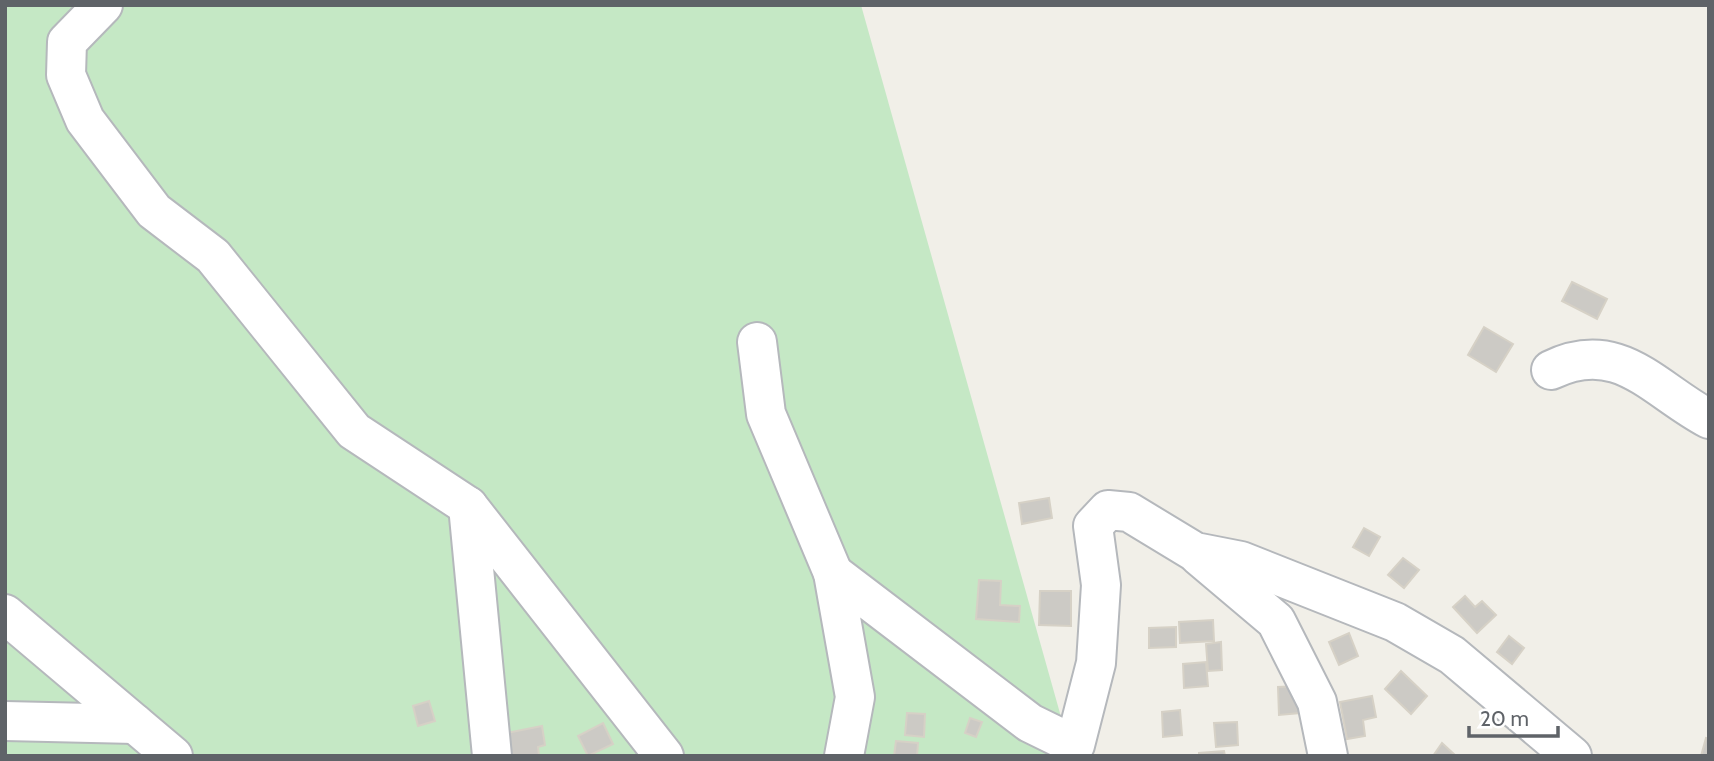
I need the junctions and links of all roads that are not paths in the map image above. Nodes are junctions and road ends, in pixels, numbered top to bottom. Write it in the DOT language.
graph roads {
  1 [pos="103,5"];
  2 [pos="757,342"];
  3 [pos="1550,370"];
  4 [pos="1709,419"];
  5 [pos="468,506"];
  6 [pos="1195,552"];
  7 [pos="833,573"];
  8 [pos="5,614"];
  9 [pos="5,721"];
  10 [pos="135,724"];
  11 [pos="1077,751"];
  12 [pos="173,756"];
  13 [pos="492,756"];
  14 [pos="664,756"];
  15 [pos="844,756"];
  16 [pos="1328,756"];
  17 [pos="1572,756"];
  1 -- 5 [label="street"];
  2 -- 7 [label="street"];
  3 -- 4 [label="street"];
  5 -- 13 [label="street"];
  5 -- 14 [label="street"];
  6 -- 11 [label="street"];
  6 -- 16 [label="street"];
  6 -- 17 [label="street"];
  7 -- 11 [label="street"];
  7 -- 15 [label="street"];
  8 -- 10 [label="street"];
  9 -- 10 [label="street"];
  10 -- 12 [label="street"];
}
